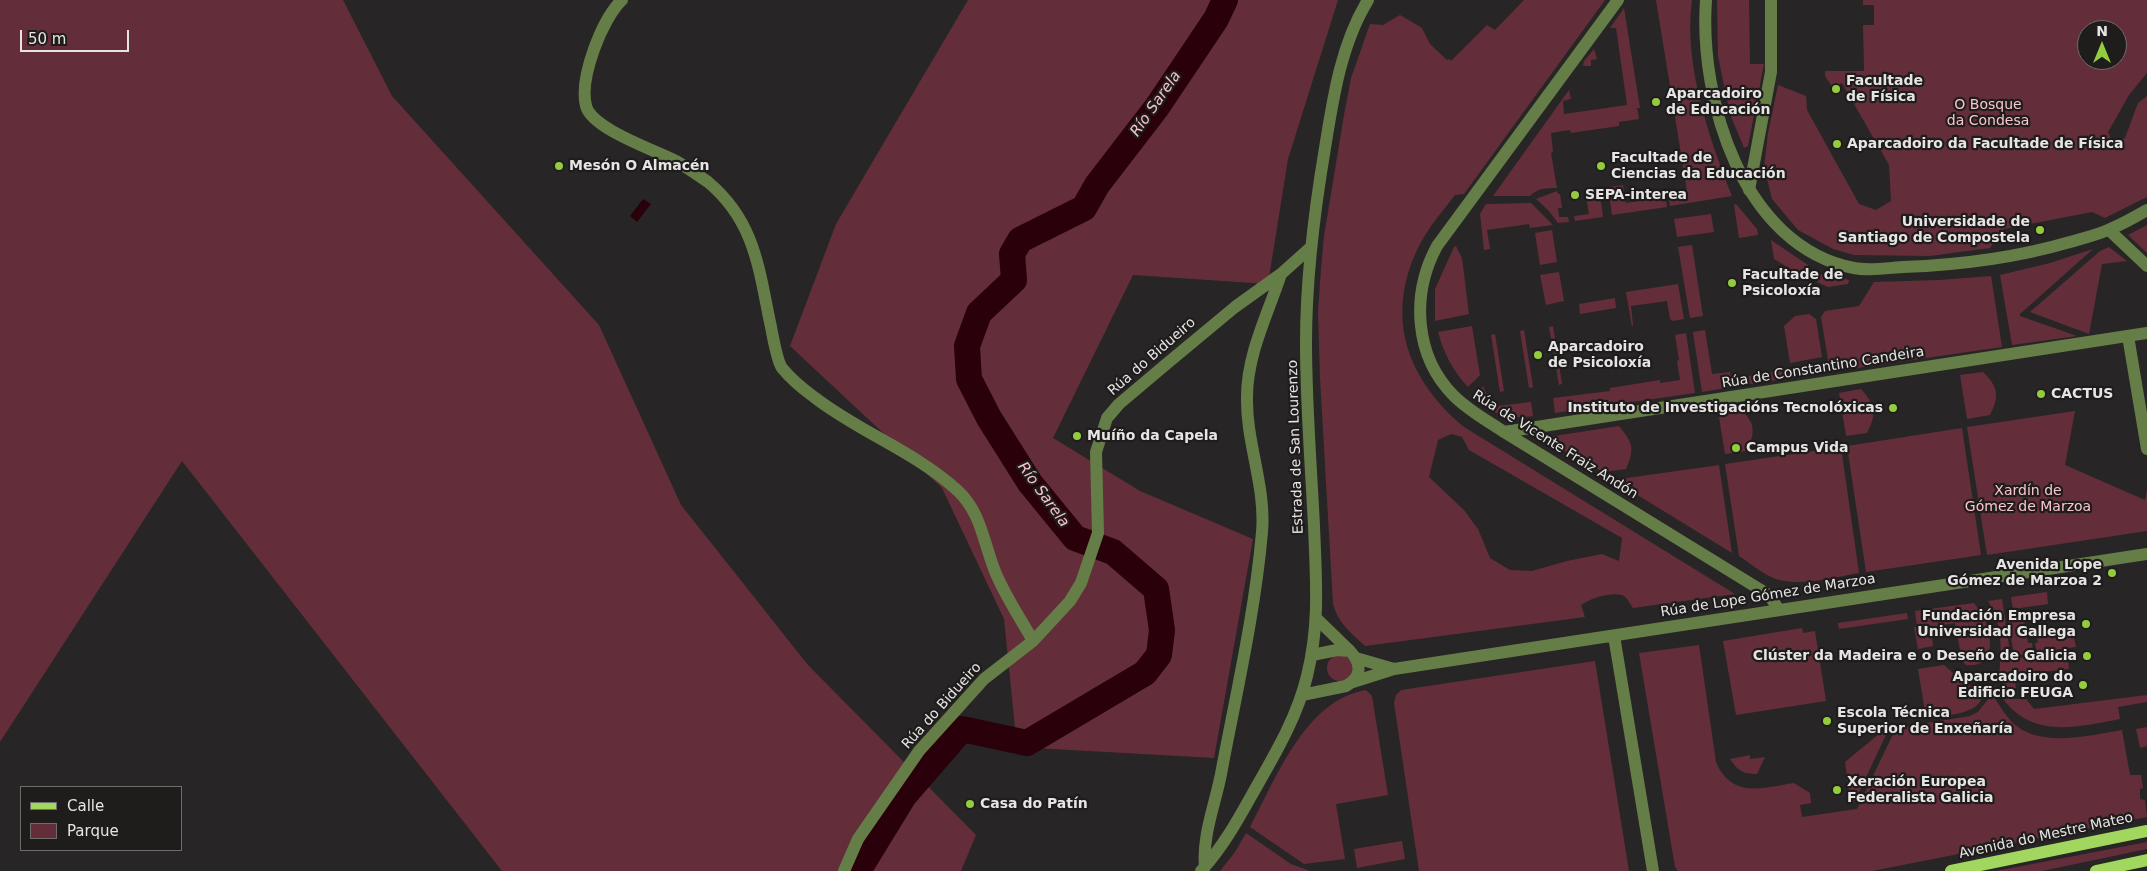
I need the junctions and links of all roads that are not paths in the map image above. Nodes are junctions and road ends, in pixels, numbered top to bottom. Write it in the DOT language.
graph roads {
  1 [pos="621,0"];
  2 [pos="1368,0"];
  3 [pos="1618,0"];
  4 [pos="1706,0"];
  5 [pos="1771,0"];
  6 [pos="1749,190"];
  7 [pos="2147,210"];
  8 [pos="2109,230"];
  9 [pos="1310,248"];
  10 [pos="2147,266"];
  11 [pos="1281,274"];
  12 [pos="2147,333"];
  13 [pos="2128,336"];
  14 [pos="1504,432"];
  15 [pos="2147,449"];
  16 [pos="2147,554"];
  17 [pos="1779,610"];
  18 [pos="1317,619"];
  19 [pos="1614,636"];
  20 [pos="1033,641"];
  21 [pos="1353,654"];
  22 [pos="1312,655"];
  23 [pos="1394,669"];
  24 [pos="1353,682"];
  25 [pos="1302,695"];
  26 [pos="2147,831"];
  27 [pos="2147,860"];
  28 [pos="1203,869"];
  29 [pos="844,871"];
  30 [pos="1652,871"];
  31 [pos="1951,871"];
  32 [pos="2096,871"];
  1 -- 20 [label="street"];
  2 -- 9 [label="street, Estrada de San Lourenzo"];
  3 -- 14 [label="street, Rúa de Vicente Fraiz Andón"];
  4 -- 6 [label="street"];
  5 -- 6 [label="street"];
  6 -- 8 [label="street"];
  7 -- 8 [label="street"];
  8 -- 10 [label="street"];
  9 -- 11 [label="street, Rúa do Bidueiro"];
  9 -- 18 [label="street, Estrada de San Lourenzo"];
  11 -- 20 [label="street, Rúa do Bidueiro"];
  11 -- 28 [label="street"];
  12 -- 13 [label="street, Rúa de Constantino Candeira"];
  13 -- 14 [label="street, Rúa de Constantino Candeira"];
  13 -- 15 [label="street"];
  14 -- 17 [label="street, Rúa de Vicente Fraiz Andón"];
  16 -- 17 [label="street, Rúa de Lope Gómez de Marzoa"];
  17 -- 19 [label="street, Rúa de Lope Gómez de Marzoa"];
  18 -- 21 [label="street, Rúa de Lope Gómez de Marzoa"];
  18 -- 22 [label="street, Estrada de San Lourenzo"];
  19 -- 23 [label="street, Rúa de Lope Gómez de Marzoa"];
  19 -- 30 [label="street"];
  20 -- 29 [label="street, Rúa do Bidueiro"];
  21 -- 22 [label="street, Rúa de Lope Gómez de Marzoa"];
  21 -- 23 [label="street, Rúa de Lope Gómez de Marzoa"];
  21 -- 24 [label="street"];
  22 -- 25 [label="street, Estrada de San Lourenzo"];
  23 -- 24 [label="street, Rúa de Lope Gómez de Marzoa"];
  24 -- 25 [label="street, Rúa de Lope Gómez de Marzoa"];
  25 -- 28 [label="street, Estrada de San Lourenzo"];
  26 -- 31 [label="main road, Avenida do Mestre Mateo"];
  27 -- 32 [label="main road"];
}
